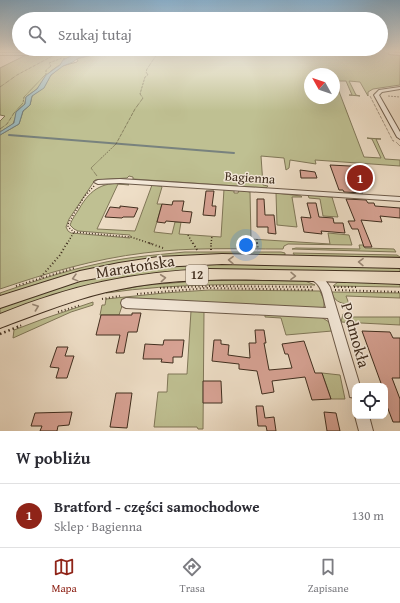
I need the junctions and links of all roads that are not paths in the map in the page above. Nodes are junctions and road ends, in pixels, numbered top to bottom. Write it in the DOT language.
graph roads {
  1 [pos="400,88"];
  2 [pos="400,137"];
  3 [pos="98,182"];
  4 [pos="400,199"];
  5 [pos="400,262"];
  6 [pos="400,278"];
  7 [pos="327,282"];
  8 [pos="0,302"];
  9 [pos="126,303"];
  10 [pos="333,313"];
  11 [pos="0,321"];
  12 [pos="352,383"];
  13 [pos="363,419"];
  14 [pos="366,431"];
  1 -- 2 [label="street"];
  3 -- 4 [label="street, Bagienna"];
  5 -- 8 [label="main road, Maratońska / 12, one-way"];
  6 -- 7 [label="main road, Maratońska / 12"];
  7 -- 10 [label="street, Podmokła"];
  11 -- 7 [label="main road, Maratońska / 12, one-way"];
  9 -- 10 [label="street"];
  10 -- 12 [label="street, Podmokła"];
  13 -- 14 [label="street"];
}
